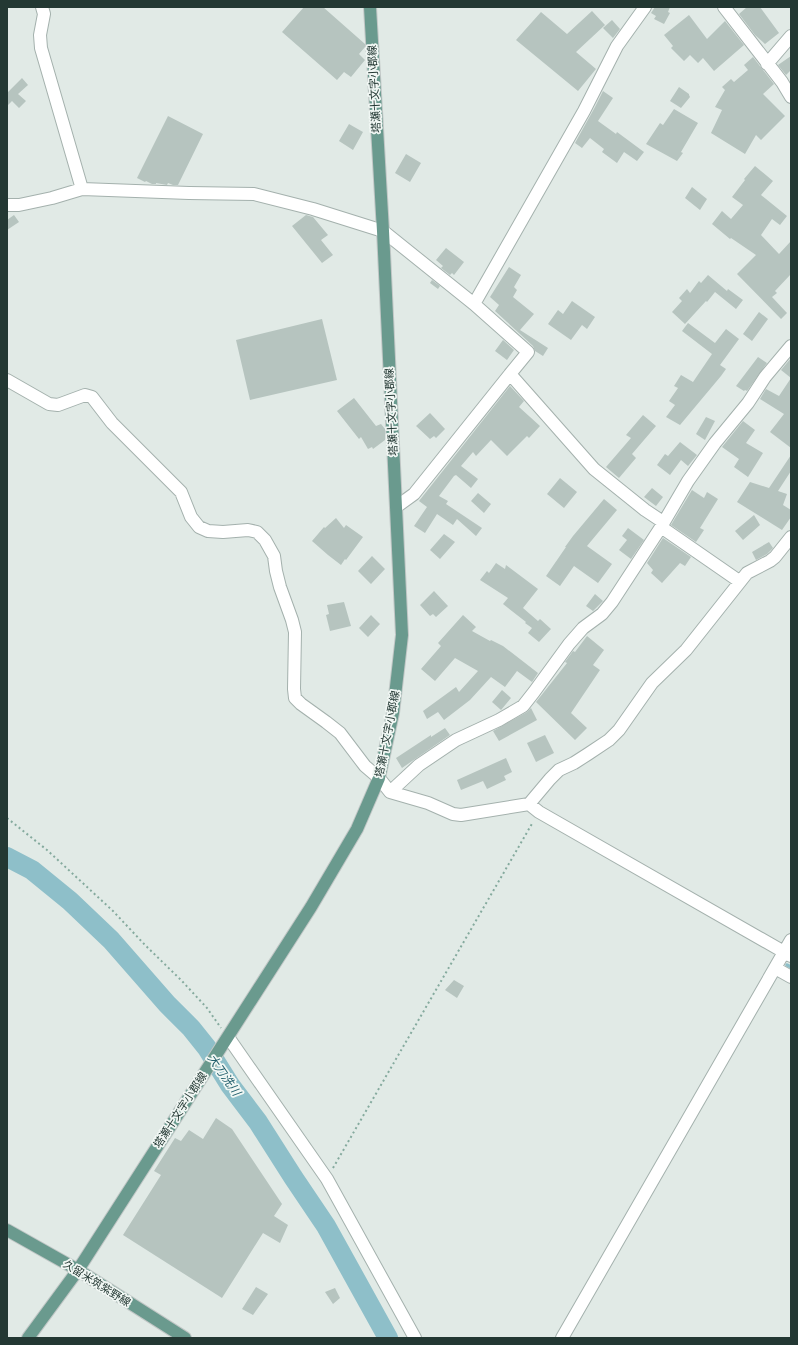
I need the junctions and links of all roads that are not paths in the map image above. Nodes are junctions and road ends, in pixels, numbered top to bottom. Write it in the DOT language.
graph roads {
  1 [pos="42,7"];
  2 [pos="370,7"];
  3 [pos="645,7"];
  4 [pos="724,7"];
  5 [pos="791,36"];
  6 [pos="767,64"];
  7 [pos="791,97"];
  8 [pos="82,189"];
  9 [pos="7,205"];
  10 [pos="382,231"];
  11 [pos="474,304"];
  12 [pos="791,346"];
  13 [pos="510,374"];
  14 [pos="7,380"];
  15 [pos="396,507"];
  16 [pos="662,524"];
  17 [pos="791,537"];
  18 [pos="740,581"];
  19 [pos="379,778"];
  20 [pos="390,792"];
  21 [pos="529,804"];
  22 [pos="791,940"];
  23 [pos="788,954"];
  24 [pos="775,968"];
  25 [pos="791,977"];
  26 [pos="226,1040"];
  27 [pos="7,1230"];
  28 [pos="78,1270"];
  29 [pos="28,1338"];
  30 [pos="185,1338"];
  31 [pos="415,1338"];
  32 [pos="562,1338"];
  1 -- 8 [label="street"];
  2 -- 10 [label="main road, 塔瀬十文字小郡線"];
  3 -- 11 [label="street"];
  4 -- 6 [label="street"];
  5 -- 6 [label="street"];
  6 -- 7 [label="street"];
  8 -- 9 [label="street"];
  8 -- 10 [label="street"];
  10 -- 11 [label="street"];
  10 -- 15 [label="main road, 塔瀬十文字小郡線"];
  11 -- 13 [label="street"];
  12 -- 16 [label="street"];
  13 -- 15 [label="street"];
  13 -- 16 [label="street"];
  14 -- 19 [label="street"];
  15 -- 19 [label="main road, 塔瀬十文字小郡線"];
  16 -- 18 [label="street"];
  16 -- 20 [label="street"];
  17 -- 18 [label="street"];
  18 -- 21 [label="street"];
  19 -- 20 [label="street"];
  19 -- 26 [label="main road, 塔瀬十文字小郡線"];
  20 -- 21 [label="street"];
  21 -- 23 [label="street"];
  22 -- 23 [label="street"];
  23 -- 24 [label="street"];
  24 -- 25 [label="street"];
  24 -- 32 [label="street"];
  26 -- 28 [label="main road, 塔瀬十文字小郡線"];
  26 -- 31 [label="street"];
  27 -- 28 [label="main road, 久留米筑紫野線"];
  28 -- 29 [label="main road, 塔瀬十文字小郡線"];
  28 -- 30 [label="main road, 久留米筑紫野線"];
}
